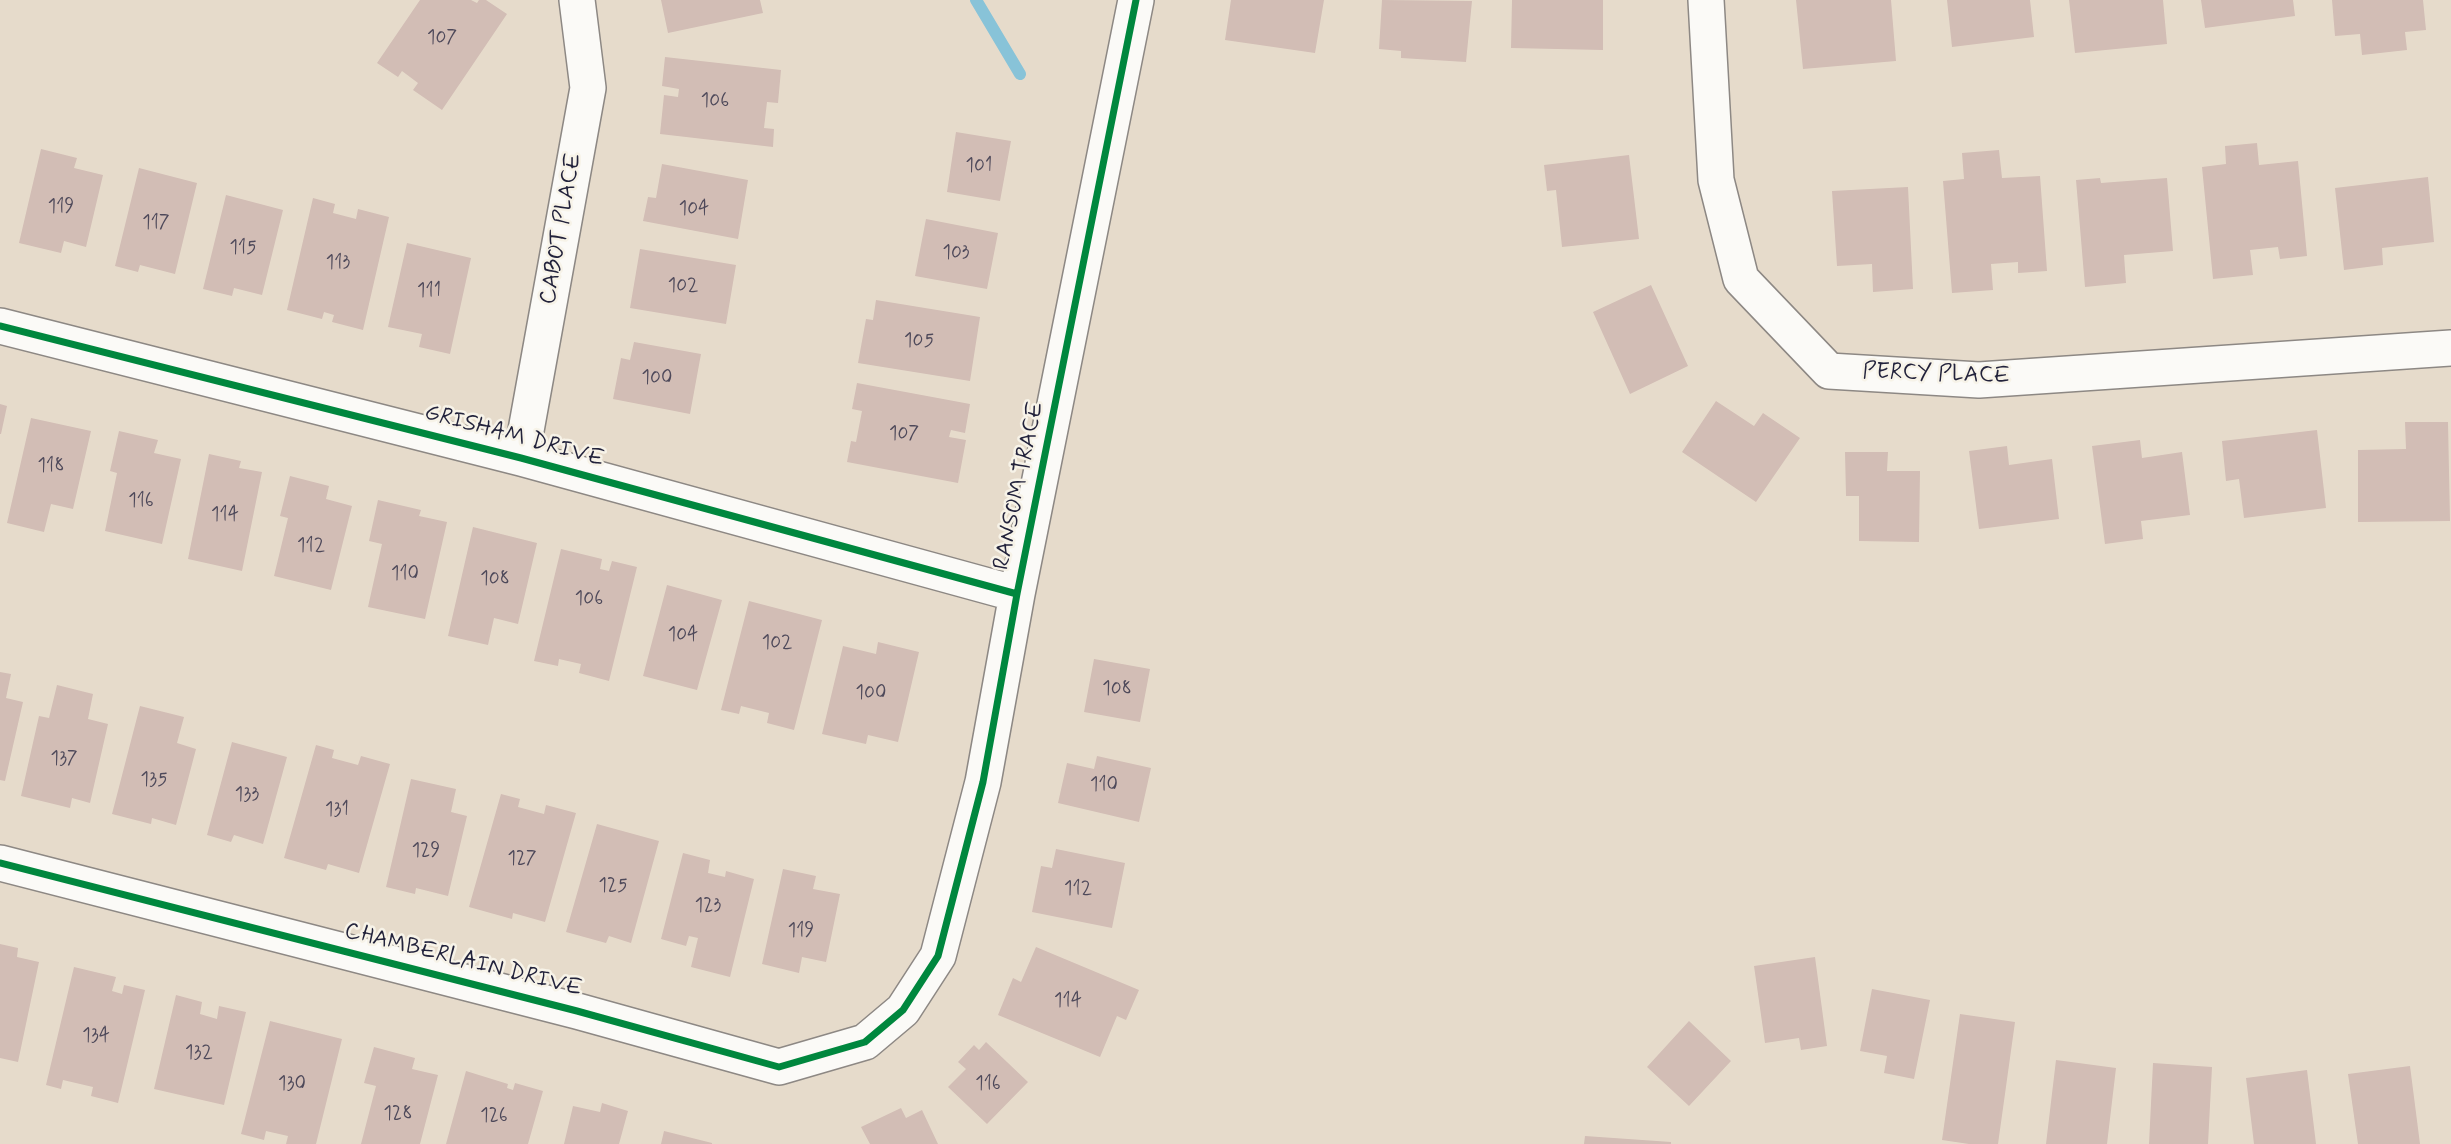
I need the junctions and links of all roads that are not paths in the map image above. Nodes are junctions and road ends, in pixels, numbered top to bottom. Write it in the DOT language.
graph roads {
  1 [pos="577,0"];
  2 [pos="1136,0"];
  3 [pos="1706,0"];
  4 [pos="0,326"];
  5 [pos="2451,348"];
  6 [pos="521,458"];
  7 [pos="1017,594"];
  8 [pos="0,863"];
  9 [pos="903,1010"];
  1 -- 6 [label="street, CABOT PLACE"];
  2 -- 7 [label="street, RANSOM TRACE"];
  3 -- 5 [label="street, PERCY PLACE"];
  4 -- 6 [label="street, GRISHAM DRIVE"];
  6 -- 7 [label="street, GRISHAM DRIVE"];
  7 -- 9 [label="street, RANSOM TRACE"];
  8 -- 9 [label="street, CHAMBERLAIN DRIVE"];
}
